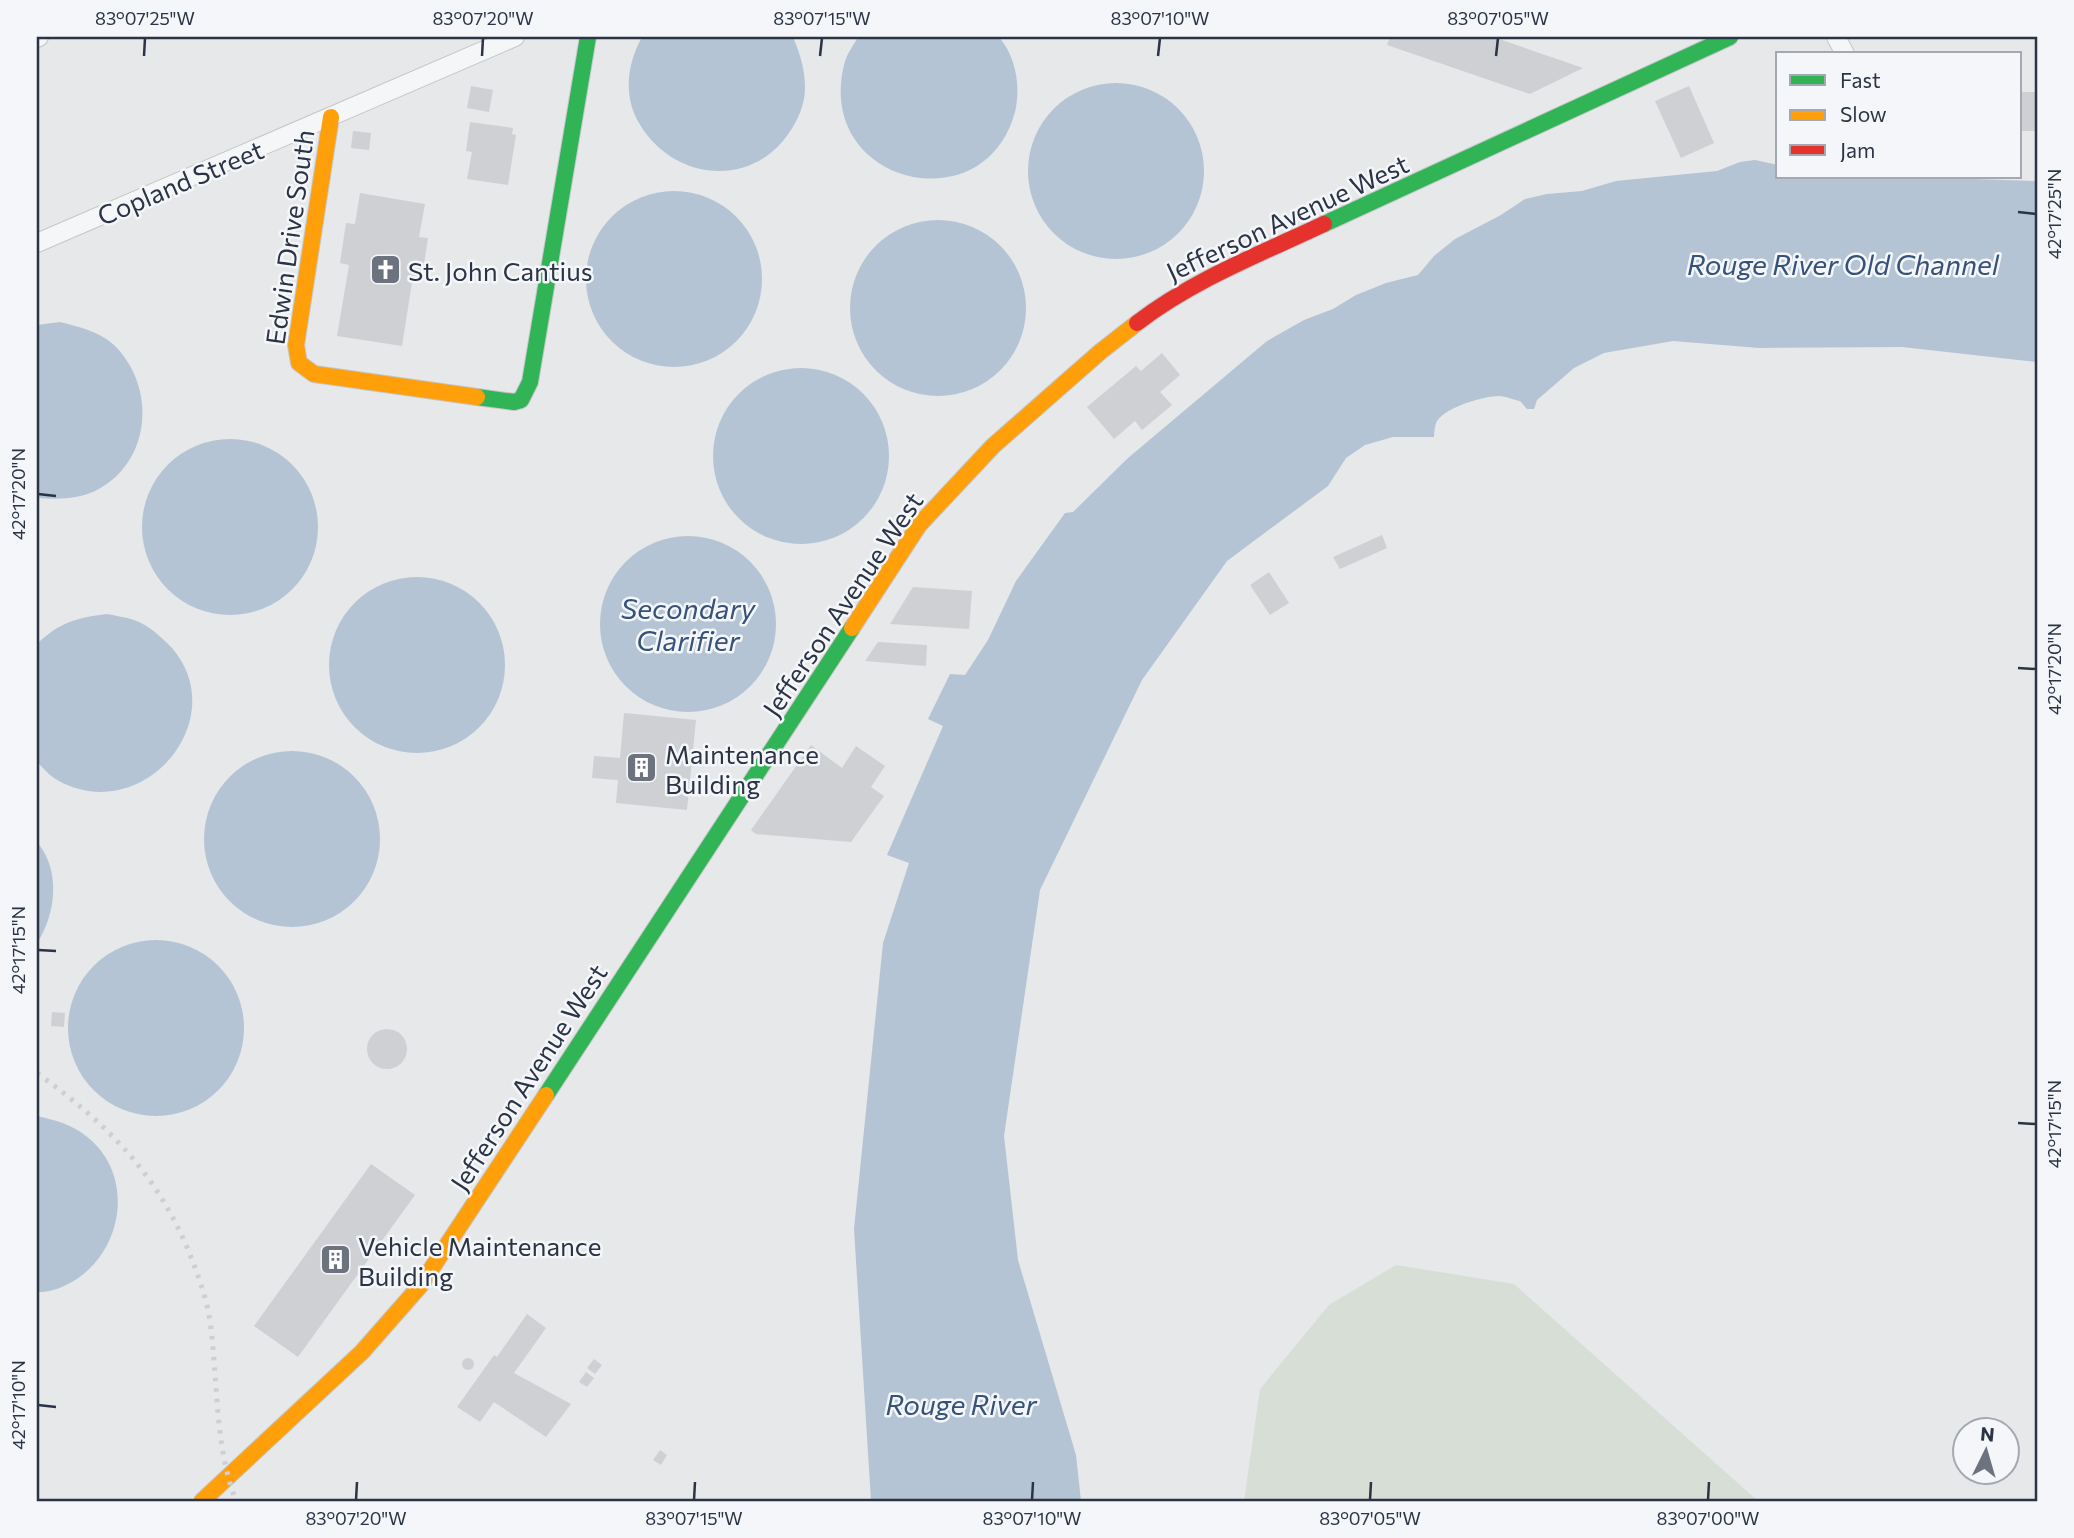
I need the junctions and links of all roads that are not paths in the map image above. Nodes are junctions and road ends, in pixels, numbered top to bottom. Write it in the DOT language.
graph roads {
  1 [pos="515,37"];
  2 [pos="588,37"];
  3 [pos="1730,37"];
  4 [pos="331,117"];
  5 [pos="37,243"];
  6 [pos="202,1501"];
  1 -- 4 [label="street, Copland Street"];
  2 -- 4 [label="main road, Edwin Drive South"];
  3 -- 6 [label="main road, Jefferson Avenue West"];
  4 -- 5 [label="street, Copland Street"];
}
